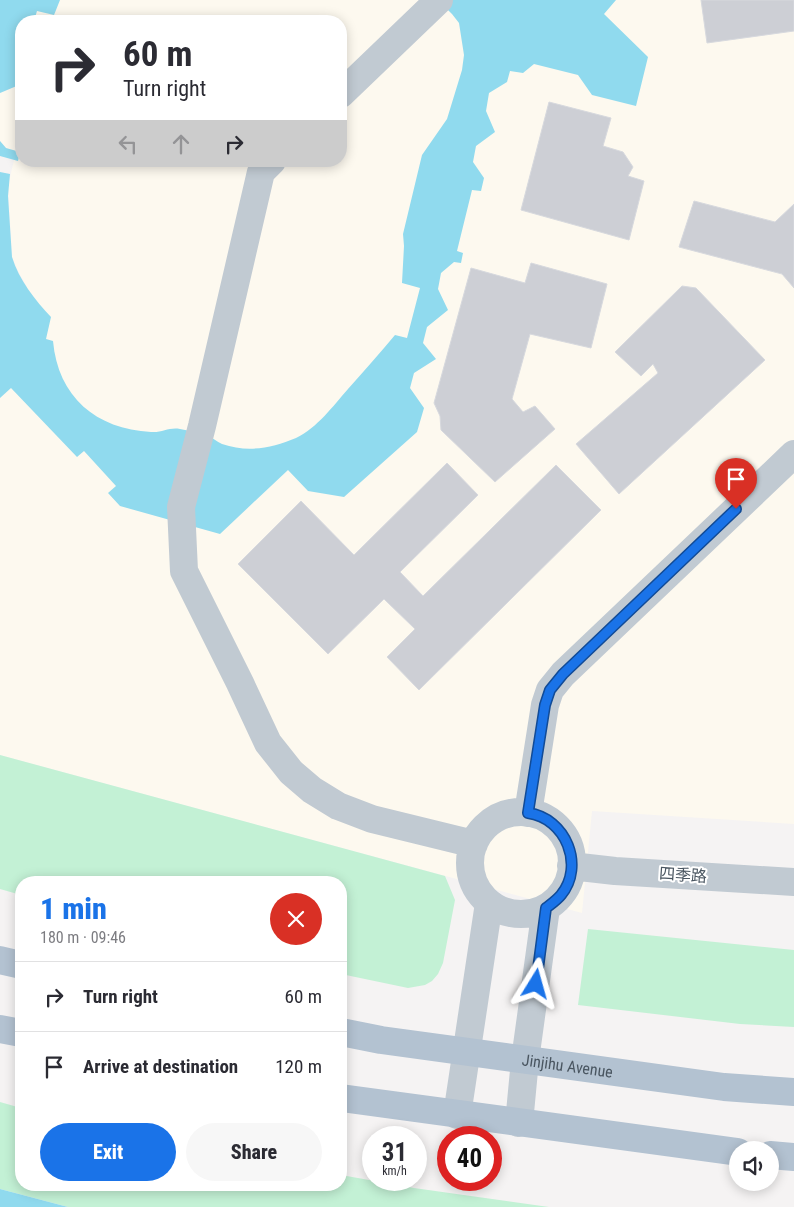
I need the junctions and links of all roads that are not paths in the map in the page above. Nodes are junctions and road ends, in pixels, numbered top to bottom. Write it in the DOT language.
graph roads {
  1 [pos="433,5"];
  2 [pos="347,88"];
  3 [pos="266,167"];
  4 [pos="794,454"];
  5 [pos="528,813"];
  6 [pos="474,844"];
  7 [pos="571,866"];
  8 [pos="794,882"];
  9 [pos="489,903"];
  10 [pos="546,908"];
  11 [pos="0,960"];
  12 [pos="15,964"];
  13 [pos="0,1029"];
  14 [pos="15,1033"];
  15 [pos="347,1033"];
  16 [pos="467,1052"];
  17 [pos="525,1060"];
  18 [pos="794,1092"];
  19 [pos="347,1099"];
  20 [pos="457,1115"];
  21 [pos="519,1123"];
  22 [pos="729,1151"];
  23 [pos="779,1156"];
  24 [pos="794,1157"];
  1 -- 2 [label="street"];
  3 -- 6 [label="street"];
  4 -- 5 [label="street"];
  5 -- 6 [label="street"];
  5 -- 7 [label="street"];
  6 -- 9 [label="street"];
  7 -- 8 [label="street, 四季路"];
  7 -- 10 [label="street"];
  9 -- 10 [label="street"];
  9 -- 16 [label="street"];
  10 -- 17 [label="street"];
  11 -- 12 [label="main road"];
  13 -- 14 [label="main road"];
  15 -- 16 [label="main road, Jinjihu Avenue"];
  16 -- 17 [label="main road, Jinjihu Avenue"];
  16 -- 20 [label="street"];
  17 -- 18 [label="main road, Jinjihu Avenue"];
  17 -- 21 [label="street"];
  19 -- 20 [label="main road"];
  20 -- 21 [label="main road"];
  21 -- 22 [label="main road"];
  23 -- 24 [label="main road"];
}
